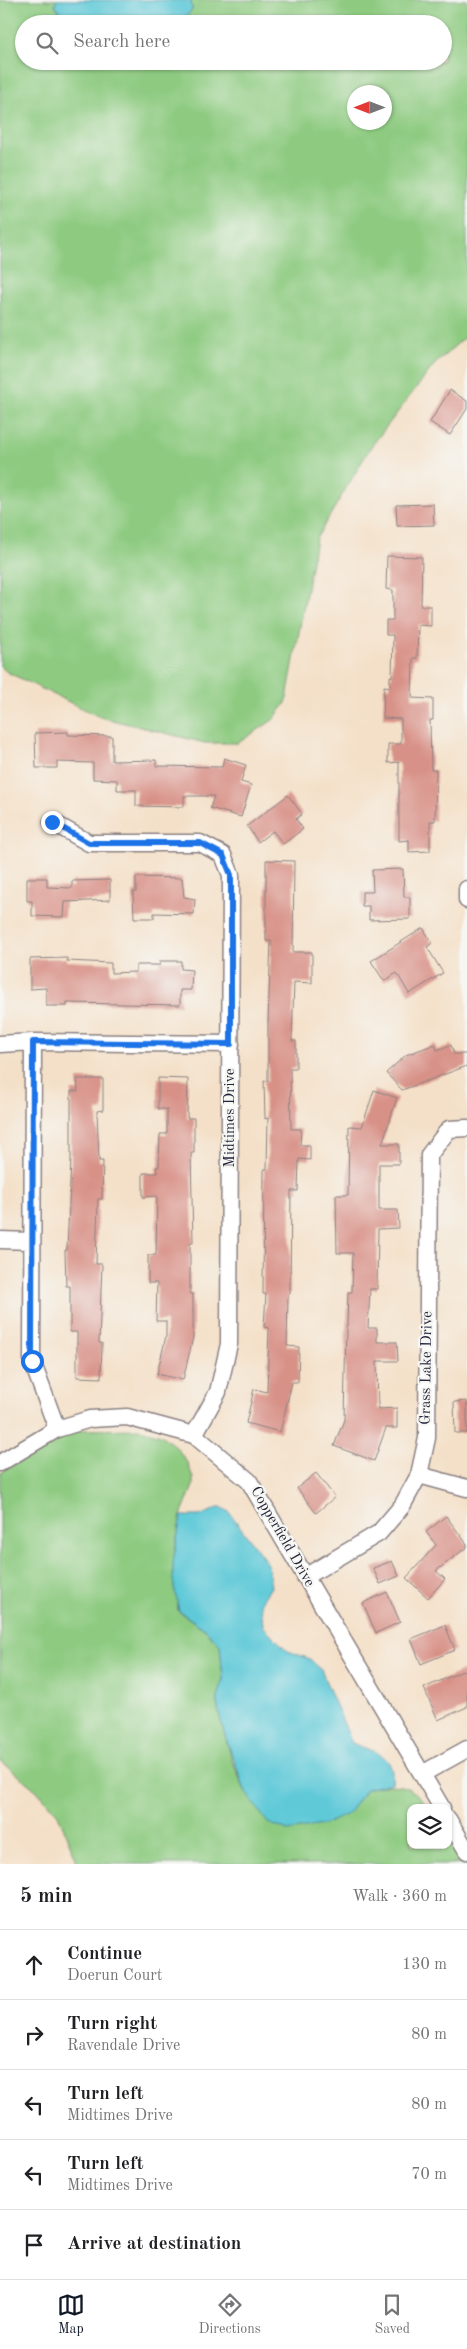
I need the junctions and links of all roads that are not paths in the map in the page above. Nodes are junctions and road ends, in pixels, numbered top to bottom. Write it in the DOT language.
graph roads {
  1 [pos="52,822"];
  2 [pos="467,889"];
  3 [pos="467,900"];
  4 [pos="33,1042"];
  5 [pos="0,1044"];
  6 [pos="231,1044"];
  7 [pos="467,1128"];
  8 [pos="0,1240"];
  9 [pos="31,1241"];
  10 [pos="57,1429"];
  11 [pos="194,1435"];
  12 [pos="0,1462"];
  13 [pos="418,1475"];
  14 [pos="467,1488"];
  15 [pos="305,1577"];
  16 [pos="467,1749"];
  17 [pos="422,1774"];
  18 [pos="440,1804"];
  19 [pos="452,1826"];
  20 [pos="467,1851"];
  1 -- 6 [label="street, Midtimes Drive"];
  2 -- 3 [label="street"];
  4 -- 5 [label="street"];
  4 -- 6 [label="street"];
  4 -- 9 [label="street"];
  6 -- 11 [label="street, Midtimes Drive"];
  7 -- 13 [label="street, Grass Lake Drive"];
  8 -- 9 [label="street"];
  9 -- 10 [label="street"];
  10 -- 11 [label="street, Copperfield Drive"];
  10 -- 12 [label="street, Copperfield Drive"];
  11 -- 15 [label="street, Copperfield Drive"];
  13 -- 14 [label="street"];
  13 -- 15 [label="street, Grass Lake Drive"];
  15 -- 17 [label="street, Copperfield Drive"];
  16 -- 17 [label="street"];
  17 -- 18 [label="street, Copperfield Drive"];
  19 -- 20 [label="street"];
}
